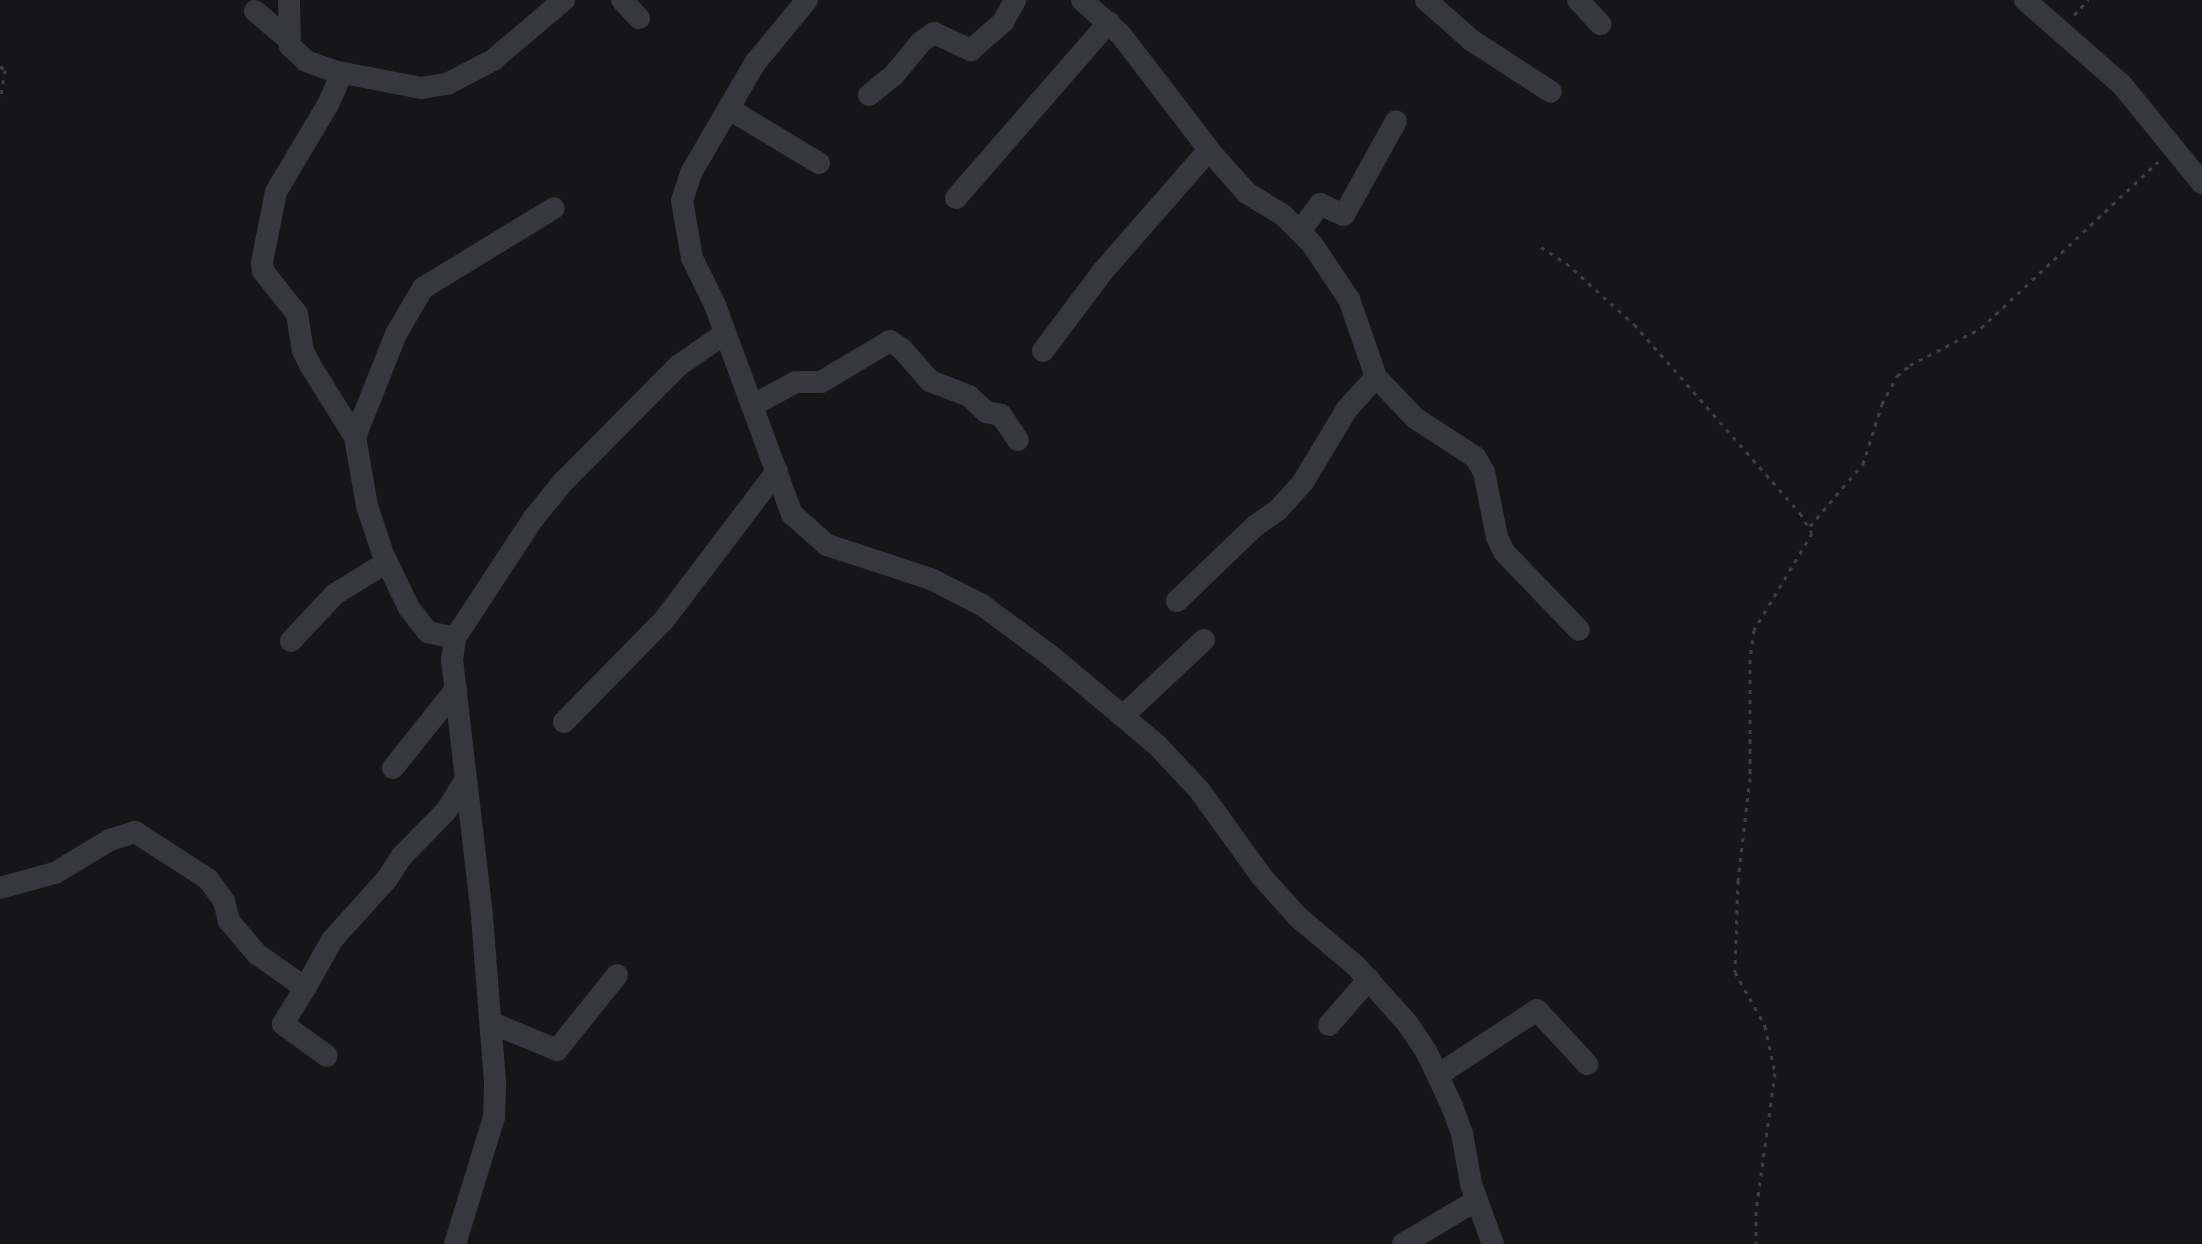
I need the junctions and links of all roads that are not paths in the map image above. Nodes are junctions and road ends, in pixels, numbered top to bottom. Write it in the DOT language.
graph roads {
  1 [pos="289,0"];
  2 [pos="564,0"];
  3 [pos="622,0"];
  4 [pos="807,0"];
  5 [pos="1015,0"];
  6 [pos="1082,0"];
  7 [pos="1426,0"];
  8 [pos="1578,0"];
  9 [pos="2025,0"];
  10 [pos="255,11"];
  11 [pos="639,18"];
  12 [pos="1109,22"];
  13 [pos="1600,24"];
  14 [pos="289,40"];
  15 [pos="342,73"];
  16 [pos="1551,92"];
  17 [pos="869,95"];
  18 [pos="729,109"];
  19 [pos="1396,121"];
  20 [pos="1209,150"];
  21 [pos="819,163"];
  22 [pos="2202,183"];
  23 [pos="956,198"];
  24 [pos="554,208"];
  25 [pos="1300,231"];
  26 [pos="724,334"];
  27 [pos="1043,351"];
  28 [pos="1376,377"];
  29 [pos="753,405"];
  30 [pos="355,437"];
  31 [pos="1018,440"];
  32 [pos="777,471"];
  33 [pos="387,562"];
  34 [pos="1177,601"];
  35 [pos="1579,630"];
  36 [pos="455,638"];
  37 [pos="1204,640"];
  38 [pos="291,641"];
  39 [pos="456,689"];
  40 [pos="1123,716"];
  41 [pos="564,722"];
  42 [pos="393,768"];
  43 [pos="466,779"];
  44 [pos="0,888"];
  45 [pos="617,975"];
  46 [pos="1369,979"];
  47 [pos="305,988"];
  48 [pos="492,1023"];
  49 [pos="1329,1025"];
  50 [pos="327,1056"];
  51 [pos="1587,1064"];
  52 [pos="1438,1075"];
  53 [pos="1477,1200"];
  54 [pos="455,1244"];
  55 [pos="1403,1244"];
  56 [pos="1493,1244"];
  1 -- 14 [label="street"];
  2 -- 15 [label="street"];
  3 -- 11 [label="street"];
  4 -- 18 [label="street"];
  5 -- 17 [label="street"];
  6 -- 12 [label="street"];
  7 -- 16 [label="street"];
  8 -- 13 [label="street"];
  9 -- 22 [label="street"];
  10 -- 14 [label="street"];
  12 -- 20 [label="street"];
  12 -- 23 [label="street"];
  14 -- 15 [label="street"];
  15 -- 30 [label="street"];
  18 -- 21 [label="street"];
  18 -- 26 [label="street"];
  19 -- 25 [label="street"];
  20 -- 25 [label="street"];
  20 -- 27 [label="street"];
  24 -- 30 [label="street"];
  25 -- 28 [label="street"];
  26 -- 29 [label="street"];
  26 -- 36 [label="street"];
  28 -- 34 [label="street"];
  28 -- 35 [label="street"];
  29 -- 31 [label="street"];
  29 -- 32 [label="street"];
  30 -- 33 [label="street"];
  32 -- 40 [label="street"];
  32 -- 41 [label="street"];
  33 -- 36 [label="street"];
  33 -- 38 [label="street"];
  36 -- 39 [label="street"];
  37 -- 40 [label="street"];
  39 -- 42 [label="street"];
  39 -- 43 [label="street"];
  40 -- 46 [label="street"];
  43 -- 47 [label="street"];
  43 -- 48 [label="street"];
  44 -- 47 [label="street"];
  45 -- 48 [label="street"];
  46 -- 49 [label="street"];
  46 -- 52 [label="street"];
  47 -- 50 [label="street"];
  48 -- 54 [label="street"];
  51 -- 52 [label="street"];
  52 -- 53 [label="street"];
  53 -- 55 [label="street"];
  53 -- 56 [label="street"];
}
